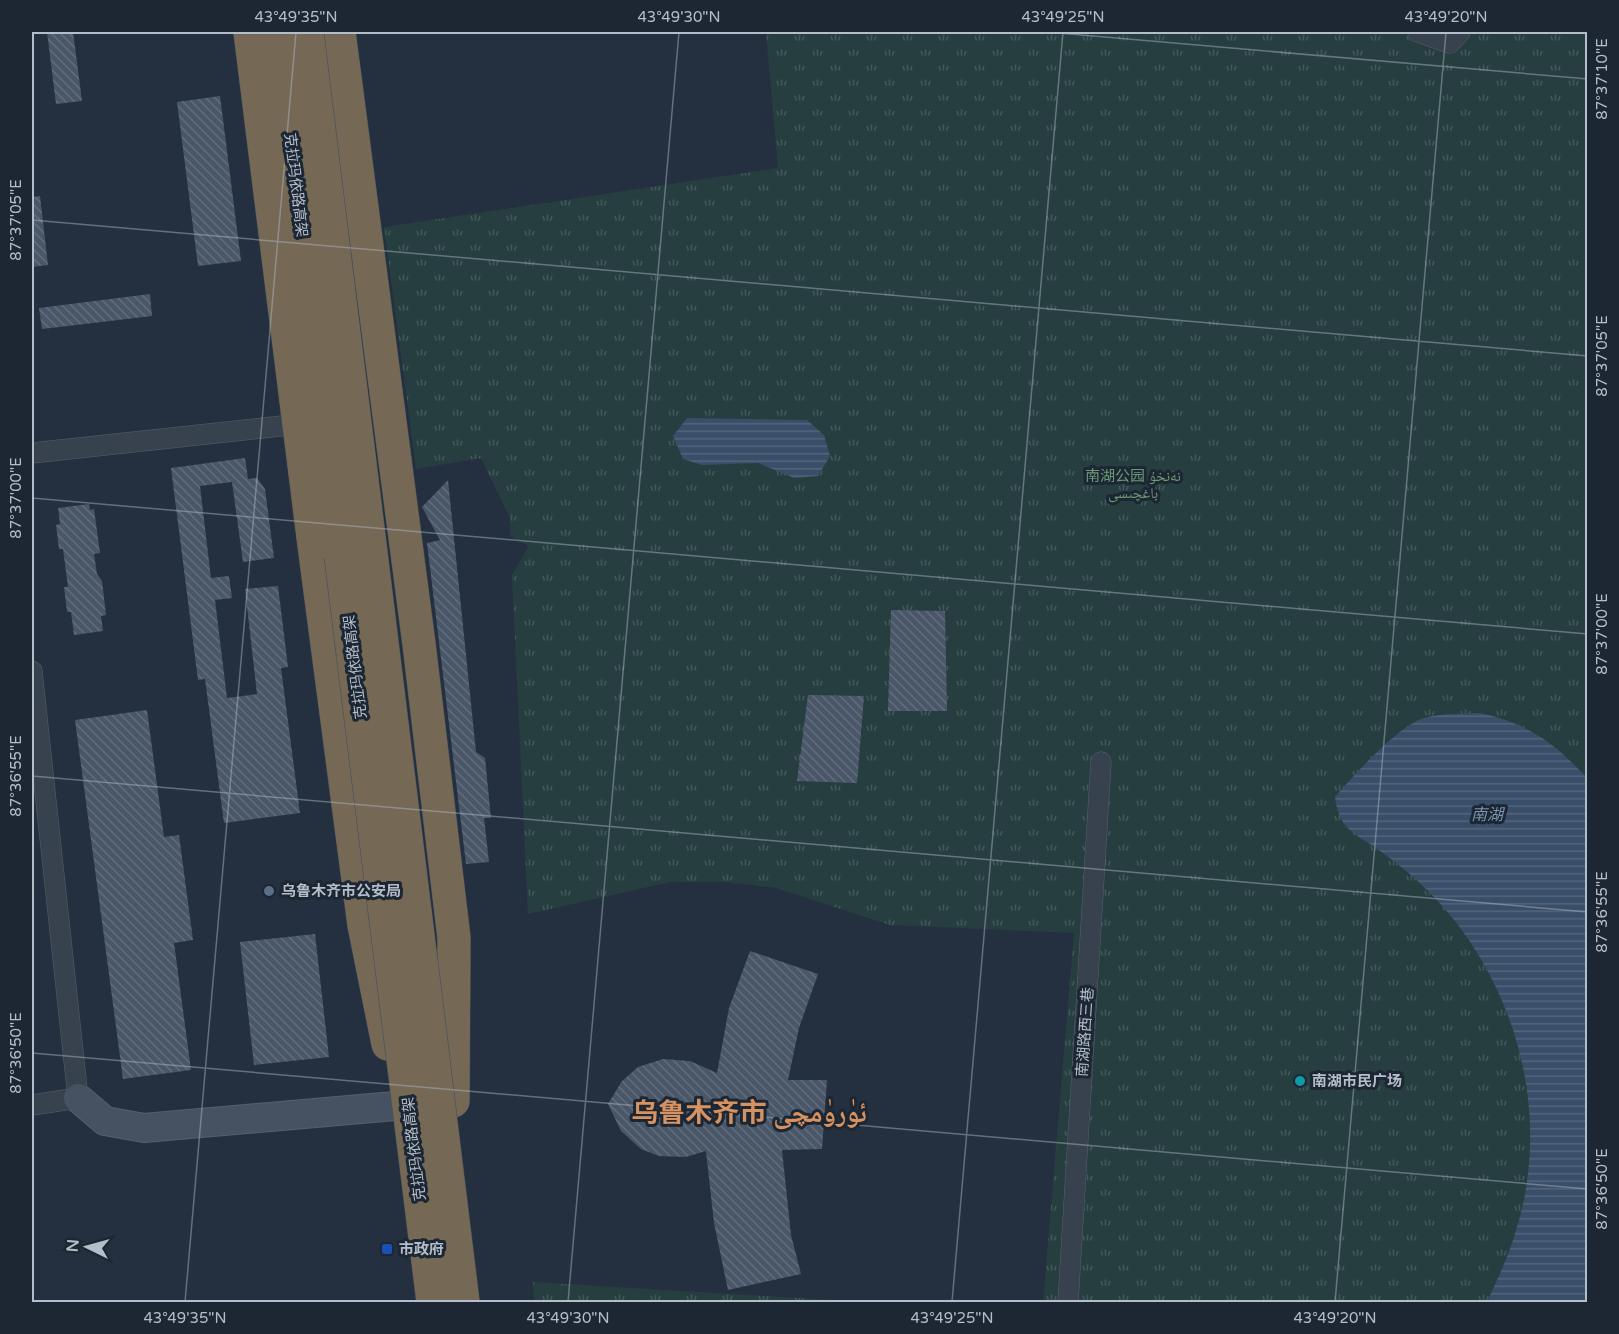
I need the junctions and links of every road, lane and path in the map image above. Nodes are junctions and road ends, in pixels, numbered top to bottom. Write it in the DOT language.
graph roads {
  1 [pos="250,32"];
  2 [pos="276,32"];
  3 [pos="308,32"];
  4 [pos="339,32"];
  5 [pos="1418,32"];
  6 [pos="1460,32"];
  7 [pos="332,421"];
  8 [pos="32,453"];
  9 [pos="32,672"];
  10 [pos="1101,762"];
  11 [pos="78,1098"];
  12 [pos="453,1101"];
  13 [pos="400,1104"];
  14 [pos="32,1105"];
  15 [pos="433,1302"];
  16 [pos="463,1302"];
  17 [pos="1068,1302"];
  1 -- 13 [label="highway, bridge"];
  2 -- 15 [label="highway, 克拉玛依路高架, bridge"];
  3 -- 16 [label="highway, 克拉玛依路高架, bridge"];
  4 -- 12 [label="highway"];
  5 -- 6 [label="street"];
  7 -- 8 [label="street"];
  9 -- 11 [label="street"];
  10 -- 17 [label="street, 南湖路西三巷"];
  11 -- 13 [label="street"];
  11 -- 14 [label="street"];
  12 -- 13 [label="street"];
}
